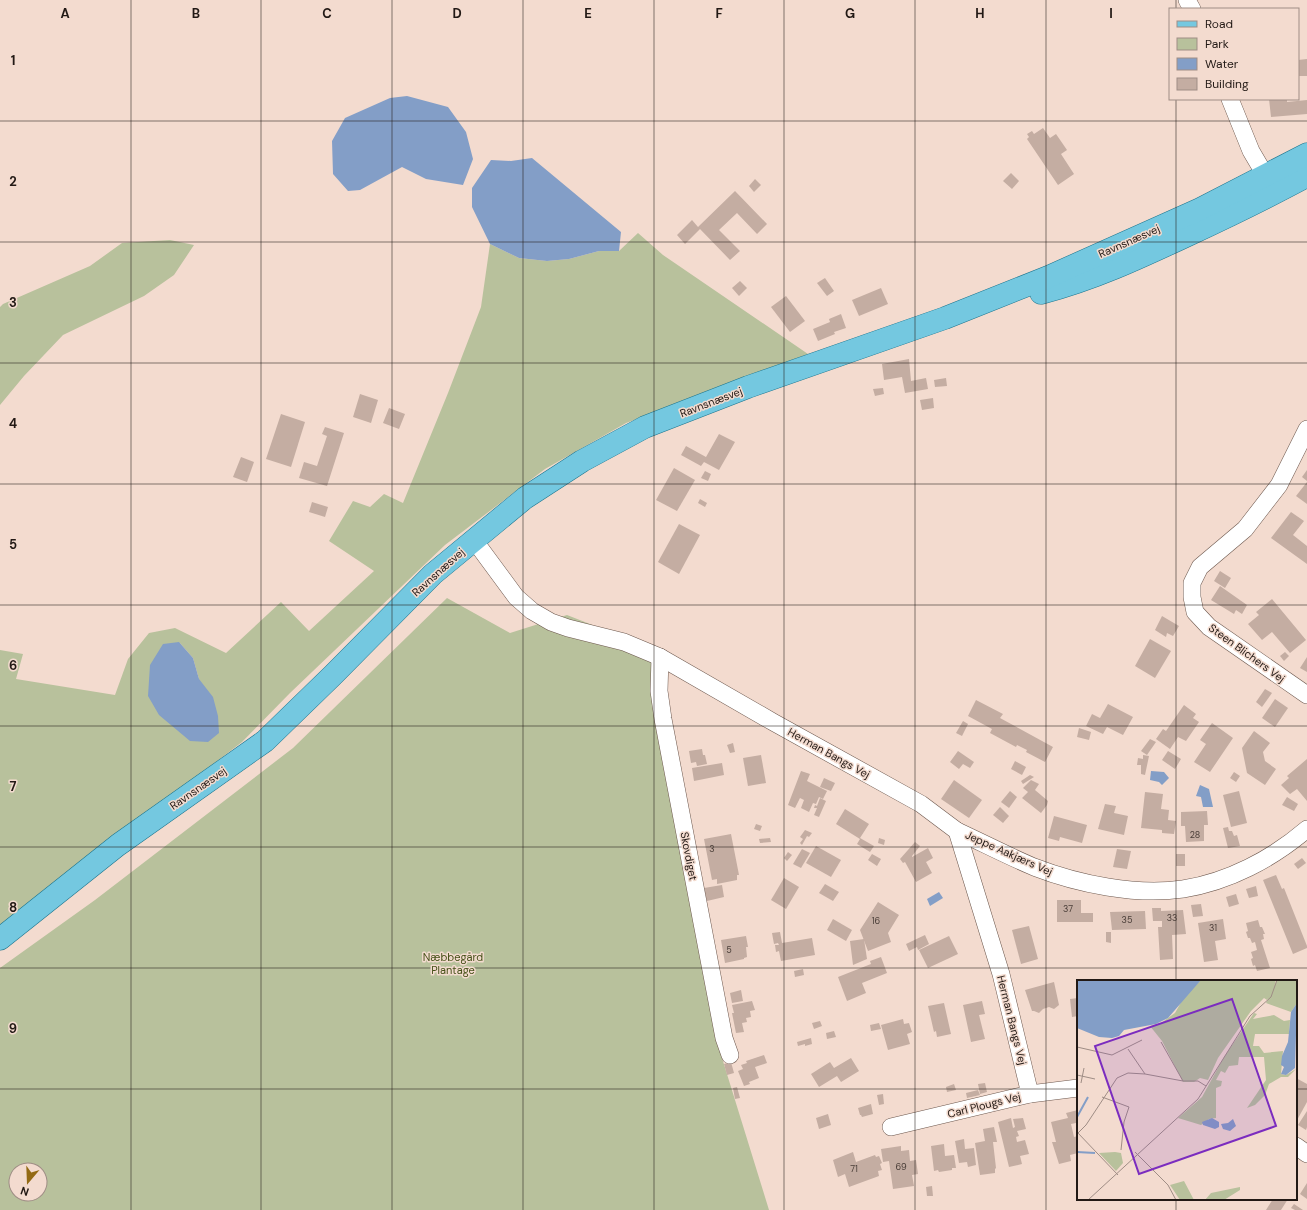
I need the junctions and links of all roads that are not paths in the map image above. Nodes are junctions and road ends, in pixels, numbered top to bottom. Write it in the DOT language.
graph roads {
  1 [pos="1230,100"];
  2 [pos="1307,154"];
  3 [pos="1307,176"];
  4 [pos="1270,184"];
  5 [pos="1307,429"];
  6 [pos="474,540"];
  7 [pos="660,657"];
  8 [pos="1307,695"];
  9 [pos="1307,829"];
  10 [pos="958,831"];
  11 [pos="0,939"];
  12 [pos="730,1055"];
  13 [pos="1077,1088"];
  14 [pos="1030,1094"];
  15 [pos="891,1127"];
  16 [pos="1297,1147"];
  17 [pos="1307,1154"];
  1 -- 4 [label="street"];
  2 -- 4 [label="main road, Ravnsnæsvej"];
  3 -- 4 [label="main road, Ravnsnæsvej"];
  4 -- 6 [label="main road, Ravnsnæsvej"];
  5 -- 8 [label="street, Steen Blichers Vej"];
  6 -- 7 [label="street, Herman Bangs Vej"];
  6 -- 11 [label="main road, Ravnsnæsvej"];
  7 -- 10 [label="street, Herman Bangs Vej"];
  7 -- 12 [label="street, Skovdiget"];
  9 -- 10 [label="street, Jeppe Aakjærs Vej"];
  10 -- 14 [label="street, Herman Bangs Vej"];
  13 -- 14 [label="street, Carl Plougs Vej"];
  14 -- 15 [label="street, Carl Plougs Vej"];
  16 -- 17 [label="street"];
}
